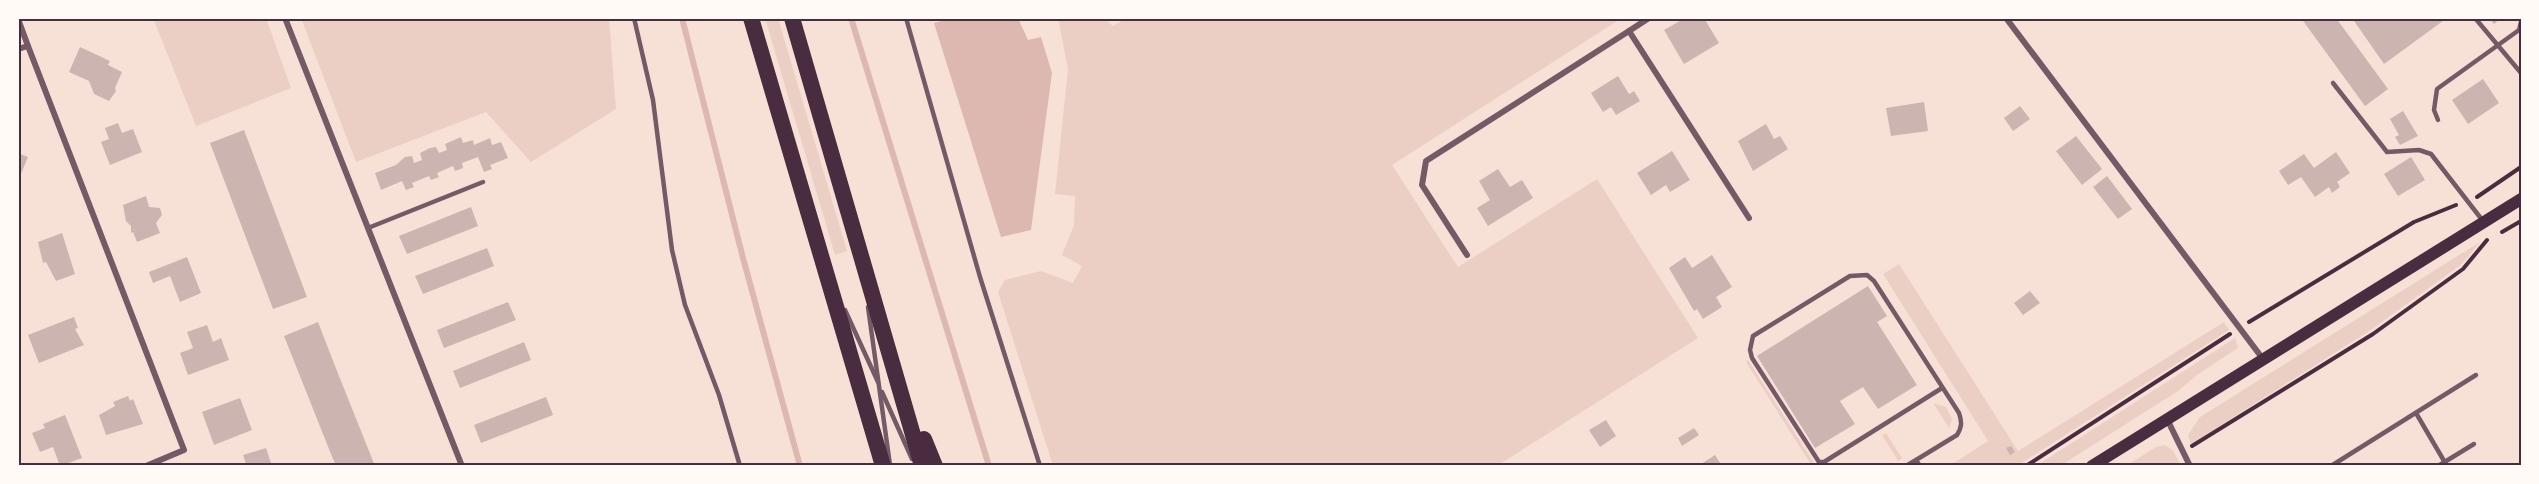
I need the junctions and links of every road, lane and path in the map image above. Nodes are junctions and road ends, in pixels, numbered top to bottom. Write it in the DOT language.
graph roads {
  1 [pos="285,18"];
  2 [pos="634,18"];
  3 [pos="751,18"];
  4 [pos="792,18"];
  5 [pos="906,18"];
  6 [pos="1649,18"];
  7 [pos="2006,18"];
  8 [pos="2475,18"];
  9 [pos="18,19"];
  10 [pos="2521,22"];
  11 [pos="1629,31"];
  12 [pos="2497,44"];
  13 [pos="28,46"];
  14 [pos="18,49"];
  15 [pos="2521,73"];
  16 [pos="2333,82"];
  17 [pos="2438,120"];
  18 [pos="2521,167"];
  19 [pos="483,182"];
  20 [pos="2521,199"];
  21 [pos="2468,201"];
  22 [pos="1749,218"];
  23 [pos="2482,221"];
  24 [pos="2521,221"];
  25 [pos="368,228"];
  26 [pos="858,242"];
  27 [pos="1467,255"];
  28 [pos="825,267"];
  29 [pos="2241,327"];
  30 [pos="2263,359"];
  31 [pos="897,374"];
  32 [pos="2476,375"];
  33 [pos="860,385"];
  34 [pos="880,387"];
  35 [pos="1942,388"];
  36 [pos="2416,413"];
  37 [pos="2167,418"];
  38 [pos="2474,444"];
  39 [pos="2184,451"];
  40 [pos="1916,460"];
  41 [pos="2446,464"];
  42 [pos="146,466"];
  43 [pos="462,466"];
  44 [pos="740,466"];
  45 [pos="873,466"];
  46 [pos="883,466"];
  47 [pos="891,466"];
  48 [pos="915,466"];
  49 [pos="922,466"];
  50 [pos="936,466"];
  51 [pos="1040,466"];
  52 [pos="1906,466"];
  53 [pos="1920,466"];
  54 [pos="2026,466"];
  55 [pos="2092,466"];
  56 [pos="2190,466"];
  57 [pos="2331,466"];
  58 [pos="2438,466"];
  1 -- 25 [label="street"];
  2 -- 44 [label="lane"];
  3 -- 28 [label="highway"];
  4 -- 26 [label="highway"];
  5 -- 51 [label="lane"];
  6 -- 11 [label="street"];
  7 -- 29 [label="street"];
  8 -- 12 [label="lane"];
  9 -- 13 [label="street"];
  10 -- 12 [label="lane"];
  11 -- 22 [label="street"];
  11 -- 27 [label="street"];
  12 -- 15 [label="lane"];
  12 -- 17 [label="lane"];
  13 -- 14 [label="street"];
  13 -- 42 [label="street"];
  16 -- 21 [label="lane"];
  18 -- 21 [label="path"];
  19 -- 25 [label="lane"];
  20 -- 23 [label="main road"];
  21 -- 23 [label="lane"];
  21 -- 29 [label="path"];
  23 -- 30 [label="main road"];
  24 -- 39 [label="path"];
  25 -- 43 [label="street"];
  26 -- 31 [label="highway"];
  26 -- 34 [label="lane"];
  28 -- 33 [label="highway"];
  28 -- 34 [label="lane"];
  29 -- 30 [label="street"];
  29 -- 54 [label="path"];
  30 -- 37 [label="main road"];
  31 -- 49 [label="highway"];
  31 -- 50 [label="highway"];
  32 -- 36 [label="lane"];
  33 -- 45 [label="highway"];
  33 -- 46 [label="highway"];
  34 -- 47 [label="lane"];
  34 -- 48 [label="lane"];
  35 -- 35 [label="lane"];
  35 -- 40 [label="lane"];
  36 -- 41 [label="lane"];
  36 -- 57 [label="lane"];
  37 -- 39 [label="street"];
  37 -- 55 [label="main road"];
  38 -- 41 [label="lane"];
  39 -- 56 [label="street"];
  40 -- 52 [label="lane"];
  40 -- 53 [label="lane"];
  41 -- 58 [label="lane"];
}
